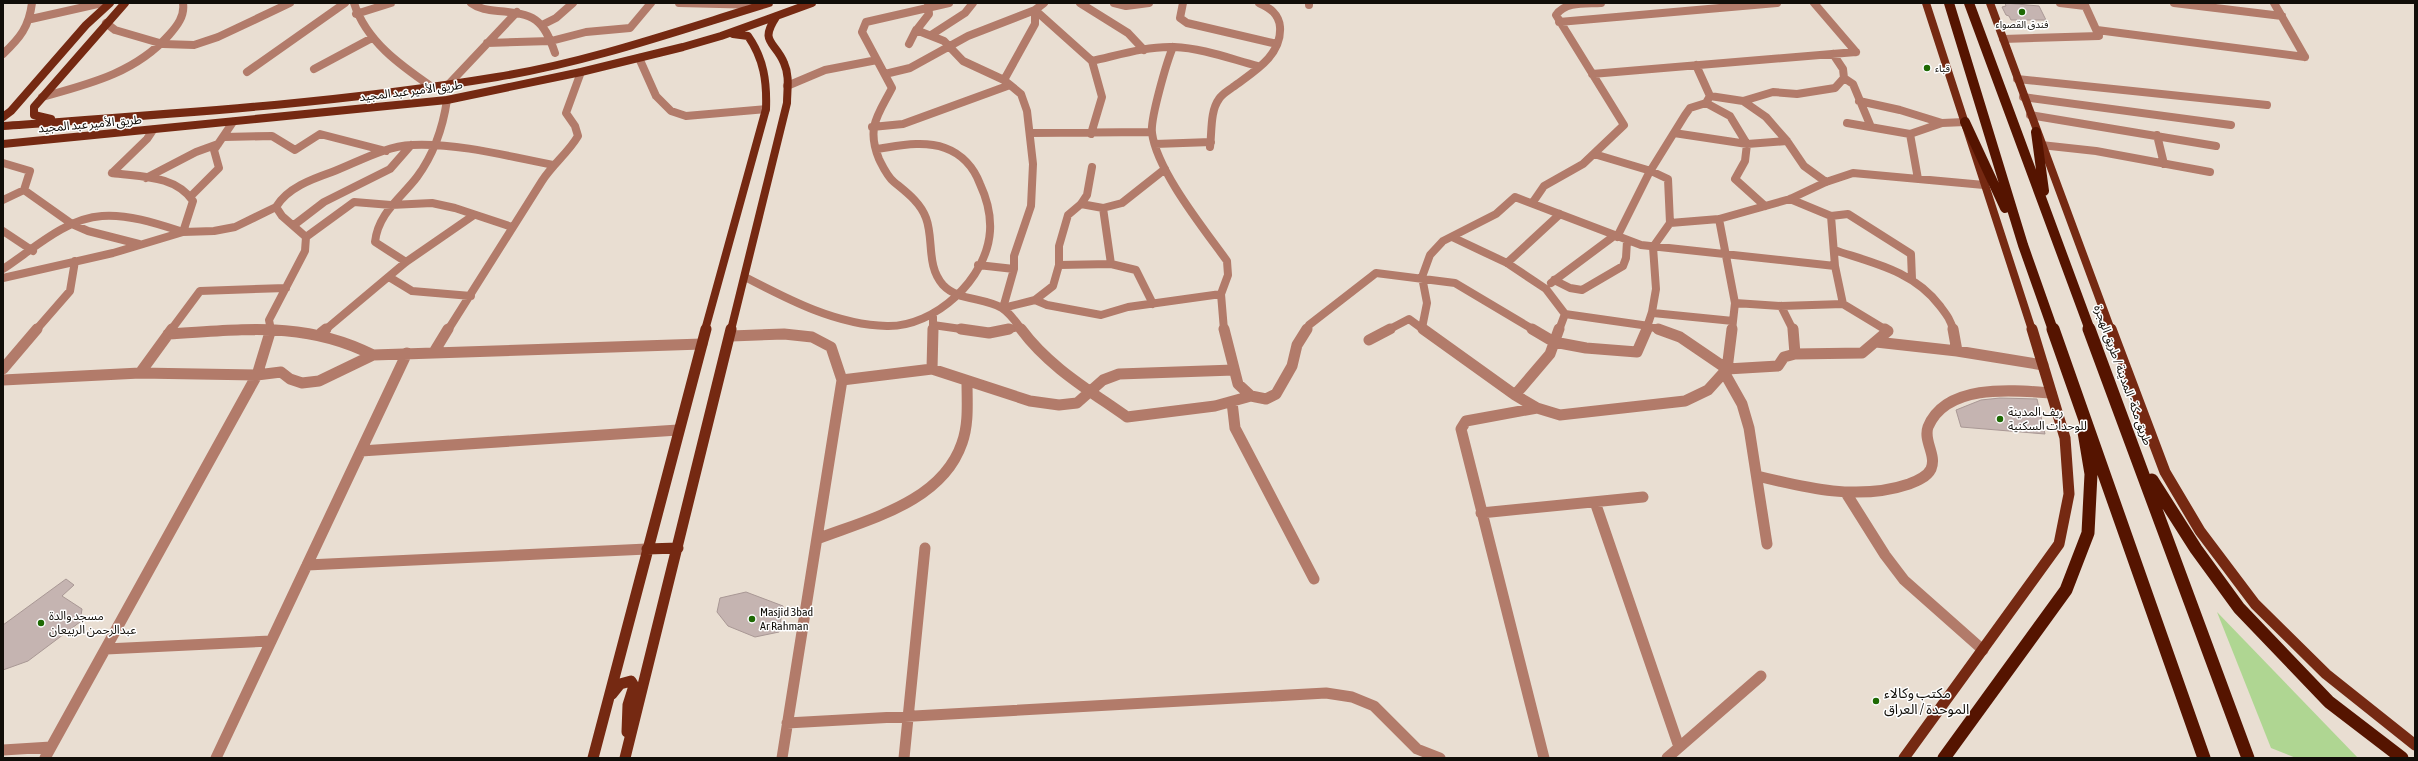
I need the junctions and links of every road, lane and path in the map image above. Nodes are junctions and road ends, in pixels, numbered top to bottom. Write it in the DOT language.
graph roads {
  1 [pos="32,3"];
  2 [pos="102,3"];
  3 [pos="110,3"];
  4 [pos="125,3"];
  5 [pos="183,3"];
  6 [pos="290,3"];
  7 [pos="345,3"];
  8 [pos="354,3"];
  9 [pos="391,3"];
  10 [pos="471,3"];
  11 [pos="574,3"];
  12 [pos="651,3"];
  13 [pos="678,3"];
  14 [pos="812,3"];
  15 [pos="949,3"];
  16 [pos="973,3"];
  17 [pos="1044,3"];
  18 [pos="1080,3"];
  19 [pos="1114,3"];
  20 [pos="1149,3"];
  21 [pos="1183,3"];
  22 [pos="1261,3"];
  23 [pos="1601,3"];
  24 [pos="1777,3"];
  25 [pos="1814,3"];
  26 [pos="1926,3"];
  27 [pos="1949,3"];
  28 [pos="1969,3"];
  29 [pos="1990,3"];
  30 [pos="2060,3"];
  31 [pos="2174,3"];
  32 [pos="2274,3"];
  33 [pos="766,4"];
  34 [pos="2084,4"];
  35 [pos="2196,4"];
  36 [pos="929,5"];
  37 [pos="1035,10"];
  38 [pos="517,12"];
  39 [pos="356,14"];
  40 [pos="2282,16"];
  41 [pos="776,17"];
  42 [pos="31,19"];
  43 [pos="1559,22"];
  44 [pos="106,23"];
  45 [pos="544,24"];
  46 [pos="916,30"];
  47 [pos="2097,30"];
  48 [pos="931,34"];
  49 [pos="24,36"];
  50 [pos="721,36"];
  51 [pos="372,38"];
  52 [pos="2003,39"];
  53 [pos="551,41"];
  54 [pos="3,42"];
  55 [pos="487,43"];
  56 [pos="163,44"];
  57 [pos="909,44"];
  58 [pos="1277,44"];
  59 [pos="952,47"];
  60 [pos="1173,47"];
  61 [pos="1144,50"];
  62 [pos="555,53"];
  63 [pos="3,54"];
  64 [pos="1833,54"];
  65 [pos="639,58"];
  66 [pos="877,60"];
  67 [pos="1092,61"];
  68 [pos="1258,66"];
  69 [pos="1696,66"];
  70 [pos="314,69"];
  71 [pos="247,72"];
  72 [pos="581,72"];
  73 [pos="885,74"];
  74 [pos="1592,74"];
  75 [pos="1844,78"];
  76 [pos="2017,79"];
  77 [pos="1007,82"];
  78 [pos="448,85"];
  79 [pos="788,86"];
  80 [pos="432,87"];
  81 [pos="42,97"];
  82 [pos="2023,97"];
  83 [pos="447,100"];
  84 [pos="1708,100"];
  85 [pos="1743,101"];
  86 [pos="1859,102"];
  87 [pos="2267,105"];
  88 [pos="766,110"];
  89 [pos="2030,115"];
  90 [pos="3,117"];
  91 [pos="65,121"];
  92 [pos="233,122"];
  93 [pos="1965,122"];
  94 [pos="1847,123"];
  95 [pos="1942,124"];
  96 [pos="2231,125"];
  97 [pos="3,126"];
  98 [pos="872,127"];
  99 [pos="1871,127"];
  100 [pos="153,130"];
  101 [pos="1152,132"];
  102 [pos="2036,132"];
  103 [pos="1030,133"];
  104 [pos="1674,133"];
  105 [pos="1091,134"];
  106 [pos="1910,134"];
  107 [pos="2157,135"];
  108 [pos="224,136"];
  109 [pos="1787,141"];
  110 [pos="218,144"];
  111 [pos="1155,144"];
  112 [pos="1746,144"];
  113 [pos="4,145"];
  114 [pos="411,145"];
  115 [pos="2041,145"];
  116 [pos="2216,146"];
  117 [pos="434,147"];
  118 [pos="876,149"];
  119 [pos="386,151"];
  120 [pos="1594,154"];
  121 [pos="3,163"];
  122 [pos="2164,164"];
  123 [pos="553,165"];
  124 [pos="1092,167"];
  125 [pos="1165,169"];
  126 [pos="1651,171"];
  127 [pos="2210,172"];
  128 [pos="146,178"];
  129 [pos="1918,179"];
  130 [pos="1826,182"];
  131 [pos="1984,185"];
  132 [pos="24,190"];
  133 [pos="190,196"];
  134 [pos="1790,199"];
  135 [pos="3,200"];
  136 [pos="1533,202"];
  137 [pos="1081,204"];
  138 [pos="391,205"];
  139 [pos="1765,206"];
  140 [pos="276,207"];
  141 [pos="1103,208"];
  142 [pos="2047,212"];
  143 [pos="1560,214"];
  144 [pos="474,215"];
  145 [pos="1831,216"];
  146 [pos="1719,219"];
  147 [pos="1670,223"];
  148 [pos="72,224"];
  149 [pos="294,225"];
  150 [pos="512,227"];
  151 [pos="3,231"];
  152 [pos="183,232"];
  153 [pos="306,237"];
  154 [pos="1452,237"];
  155 [pos="1615,237"];
  156 [pos="1627,240"];
  157 [pos="139,244"];
  158 [pos="2023,245"];
  159 [pos="1653,247"];
  160 [pos="1834,250"];
  161 [pos="33,251"];
  162 [pos="1727,256"];
  163 [pos="75,261"];
  164 [pos="406,262"];
  165 [pos="1507,263"];
  166 [pos="1111,264"];
  167 [pos="978,265"];
  168 [pos="1059,265"];
  169 [pos="1835,266"];
  170 [pos="3,269"];
  171 [pos="1014,270"];
  172 [pos="389,277"];
  173 [pos="745,277"];
  174 [pos="1422,277"];
  175 [pos="3,278"];
  176 [pos="1912,279"];
  177 [pos="1554,280"];
  178 [pos="286,288"];
  179 [pos="1544,288"];
  180 [pos="958,294"];
  181 [pos="1220,294"];
  182 [pos="470,296"];
  183 [pos="1036,300"];
  184 [pos="1735,303"];
  185 [pos="1153,304"];
  186 [pos="1843,304"];
  187 [pos="1782,306"];
  188 [pos="1002,308"];
  189 [pos="1653,313"];
  190 [pos="1565,314"];
  191 [pos="933,321"];
  192 [pos="1733,321"];
  193 [pos="1019,326"];
  194 [pos="1649,326"];
  195 [pos="1422,328"];
  196 [pos="271,329"];
  197 [pos="321,333"];
  198 [pos="168,334"];
  199 [pos="731,336"];
  200 [pos="1369,340"];
  201 [pos="1554,342"];
  202 [pos="1876,342"];
  203 [pos="702,344"];
  204 [pos="1957,350"];
  205 [pos="434,352"];
  206 [pos="407,353"];
  207 [pos="1795,354"];
  208 [pos="373,355"];
  209 [pos="2043,366"];
  210 [pos="3,369"];
  211 [pos="932,369"];
  212 [pos="1234,370"];
  213 [pos="1726,370"];
  214 [pos="140,373"];
  215 [pos="257,375"];
  216 [pos="3,380"];
  217 [pos="842,380"];
  218 [pos="967,382"];
  219 [pos="1090,390"];
  220 [pos="2051,393"];
  221 [pos="1515,395"];
  222 [pos="1251,396"];
  223 [pos="1232,402"];
  224 [pos="2079,402"];
  225 [pos="1537,408"];
  226 [pos="678,430"];
  227 [pos="360,451"];
  228 [pos="2138,459"];
  229 [pos="1757,476"];
  230 [pos="1846,493"];
  231 [pos="1643,497"];
  232 [pos="1595,502"];
  233 [pos="1481,513"];
  234 [pos="816,539"];
  235 [pos="1767,544"];
  236 [pos="678,548"];
  237 [pos="925,548"];
  238 [pos="647,549"];
  239 [pos="307,565"];
  240 [pos="1314,579"];
  241 [pos="271,641"];
  242 [pos="106,648"];
  243 [pos="1983,650"];
  244 [pos="1761,676"];
  245 [pos="608,700"];
  246 [pos="909,717"];
  247 [pos="787,723"];
  248 [pos="2415,745"];
  249 [pos="1679,748"];
  250 [pos="3,750"];
  251 [pos="48,753"];
  252 [pos="625,757"];
  253 [pos="216,758"];
  254 [pos="593,758"];
  255 [pos="782,758"];
  256 [pos="904,758"];
  257 [pos="1440,758"];
  258 [pos="1544,758"];
  259 [pos="1667,758"];
  260 [pos="1904,758"];
  261 [pos="1944,758"];
  262 [pos="2204,758"];
  263 [pos="2248,758"];
  264 [pos="2402,758"];
  1 -- 42 [label="street"];
  2 -- 42 [label="street"];
  3 -- 90 [label="main road"];
  4 -- 44 [label="main road"];
  5 -- 56 [label="street"];
  6 -- 56 [label="street"];
  7 -- 71 [label="street"];
  8 -- 39 [label="street"];
  9 -- 39 [label="street"];
  10 -- 38 [label="street"];
  11 -- 45 [label="street"];
  12 -- 53 [label="street"];
  13 -- 33 [label="street"];
  14 -- 41 [label="main road, طريق الأمير عبد المجيد"];
  15 -- 36 [label="street"];
  16 -- 48 [label="street"];
  17 -- 37 [label="street"];
  18 -- 61 [label="street"];
  19 -- 20 [label="street"];
  21 -- 58 [label="street"];
  22 -- 58 [label="street"];
  23 -- 43 [label="street"];
  24 -- 43 [label="street"];
  25 -- 64 [label="street"];
  26 -- 93 [label="main road"];
  27 -- 158 [label="highway"];
  28 -- 142 [label="highway, طريق مكة - المدينة / طريق الهجرة"];
  29 -- 52 [label="main road"];
  30 -- 34 [label="street"];
  31 -- 35 [label="street"];
  32 -- 40 [label="street"];
  33 -- 78 [label="main road, طريق الأمير عبد المجيد"];
  34 -- 47 [label="street"];
  35 -- 40 [label="street"];
  36 -- 46 [label="street"];
  36 -- 66 [label="street"];
  37 -- 59 [label="street"];
  37 -- 67 [label="street"];
  37 -- 77 [label="street"];
  38 -- 45 [label="street"];
  38 -- 55 [label="street"];
  39 -- 51 [label="street"];
  40 -- 47 [label="street"];
  41 -- 50 [label="main road, طريق الأمير عبد المجيد"];
  41 -- 79 [label="main road"];
  42 -- 49 [label="street"];
  43 -- 74 [label="street"];
  44 -- 56 [label="street"];
  44 -- 81 [label="main road"];
  45 -- 53 [label="street"];
  46 -- 48 [label="street"];
  46 -- 57 [label="street"];
  47 -- 52 [label="street"];
  48 -- 59 [label="street"];
  49 -- 54 [label="street"];
  49 -- 63 [label="street"];
  50 -- 65 [label="main road, طريق الأمير عبد المجيد"];
  50 -- 88 [label="main road"];
  51 -- 70 [label="street"];
  51 -- 80 [label="street"];
  52 -- 76 [label="main road"];
  53 -- 55 [label="street"];
  53 -- 62 [label="street"];
  55 -- 78 [label="street"];
  56 -- 81 [label="street"];
  58 -- 68 [label="street"];
  59 -- 73 [label="street"];
  59 -- 77 [label="street"];
  60 -- 61 [label="street"];
  60 -- 68 [label="street"];
  60 -- 101 [label="street"];
  61 -- 67 [label="street"];
  64 -- 69 [label="street"];
  64 -- 75 [label="street"];
  65 -- 72 [label="main road, طريق الأمير عبد المجيد"];
  65 -- 88 [label="street"];
  66 -- 73 [label="street"];
  66 -- 79 [label="street"];
  67 -- 105 [label="street"];
  68 -- 111 [label="street"];
  69 -- 74 [label="street"];
  69 -- 84 [label="street"];
  72 -- 83 [label="main road, طريق الأمير عبد المجيد"];
  72 -- 123 [label="street"];
  73 -- 98 [label="street"];
  74 -- 120 [label="street"];
  75 -- 85 [label="street"];
  75 -- 86 [label="street"];
  76 -- 82 [label="main road"];
  76 -- 87 [label="street"];
  77 -- 98 [label="street"];
  77 -- 103 [label="street"];
  78 -- 80 [label="main road, طريق الأمير عبد المجيد"];
  79 -- 173 [label="main road"];
  80 -- 91 [label="main road, طريق الأمير عبد المجيد"];
  81 -- 91 [label="main road"];
  82 -- 89 [label="main road"];
  82 -- 96 [label="street"];
  83 -- 92 [label="main road, طريق الأمير عبد المجيد"];
  83 -- 117 [label="street"];
  84 -- 85 [label="street"];
  84 -- 104 [label="street"];
  84 -- 112 [label="street"];
  85 -- 109 [label="street"];
  86 -- 95 [label="street"];
  86 -- 99 [label="street"];
  88 -- 203 [label="main road"];
  89 -- 102 [label="main road"];
  89 -- 107 [label="street"];
  91 -- 97 [label="main road, طريق الأمير عبد المجيد"];
  92 -- 100 [label="main road, طريق الأمير عبد المجيد"];
  92 -- 108 [label="street"];
  93 -- 95 [label="street"];
  93 -- 131 [label="main road"];
  93 -- 158 [label="highway"];
  94 -- 99 [label="street"];
  95 -- 106 [label="street"];
  98 -- 118 [label="street"];
  99 -- 106 [label="street"];
  100 -- 113 [label="main road, طريق الأمير عبد المجيد"];
  100 -- 128 [label="street"];
  101 -- 105 [label="street"];
  101 -- 111 [label="street"];
  102 -- 115 [label="main road"];
  102 -- 142 [label="highway"];
  103 -- 105 [label="street"];
  103 -- 171 [label="street"];
  104 -- 112 [label="street"];
  104 -- 126 [label="street"];
  106 -- 129 [label="street"];
  107 -- 116 [label="street"];
  107 -- 122 [label="street"];
  108 -- 110 [label="street"];
  108 -- 119 [label="street"];
  109 -- 112 [label="street"];
  109 -- 130 [label="street"];
  110 -- 128 [label="street"];
  110 -- 133 [label="street"];
  111 -- 125 [label="street"];
  112 -- 139 [label="street"];
  114 -- 117 [label="street"];
  114 -- 119 [label="street"];
  114 -- 149 [label="street"];
  115 -- 122 [label="street"];
  115 -- 248 [label="main road"];
  117 -- 123 [label="street"];
  117 -- 138 [label="street"];
  118 -- 167 [label="street"];
  118 -- 180 [label="street"];
  119 -- 140 [label="street"];
  120 -- 126 [label="street"];
  120 -- 136 [label="street"];
  121 -- 132 [label="street"];
  122 -- 127 [label="street"];
  123 -- 150 [label="street"];
  124 -- 137 [label="street"];
  125 -- 141 [label="street"];
  125 -- 181 [label="street"];
  126 -- 147 [label="street"];
  126 -- 155 [label="street"];
  128 -- 133 [label="street"];
  129 -- 130 [label="street"];
  129 -- 131 [label="street"];
  130 -- 134 [label="street"];
  131 -- 209 [label="main road"];
  132 -- 135 [label="street"];
  132 -- 148 [label="street"];
  133 -- 152 [label="street"];
  134 -- 139 [label="street"];
  134 -- 145 [label="street"];
  136 -- 143 [label="street"];
  136 -- 154 [label="street"];
  137 -- 141 [label="street"];
  137 -- 168 [label="street"];
  138 -- 144 [label="street"];
  138 -- 153 [label="street"];
  138 -- 164 [label="street"];
  139 -- 146 [label="street"];
  140 -- 149 [label="street"];
  140 -- 152 [label="street"];
  141 -- 166 [label="street"];
  142 -- 228 [label="highway, طريق مكة - المدينة / طريق الهجرة"];
  143 -- 155 [label="street"];
  143 -- 165 [label="street"];
  144 -- 150 [label="street"];
  144 -- 164 [label="street"];
  145 -- 160 [label="street"];
  145 -- 176 [label="street"];
  146 -- 147 [label="street"];
  146 -- 162 [label="street"];
  147 -- 159 [label="street"];
  148 -- 152 [label="street"];
  148 -- 157 [label="street"];
  148 -- 161 [label="street"];
  149 -- 153 [label="street"];
  150 -- 182 [label="street"];
  151 -- 161 [label="street"];
  152 -- 157 [label="street"];
  153 -- 178 [label="street"];
  154 -- 165 [label="street"];
  154 -- 174 [label="street"];
  155 -- 156 [label="street"];
  155 -- 177 [label="street"];
  156 -- 159 [label="street"];
  156 -- 177 [label="street"];
  157 -- 163 [label="street"];
  158 -- 224 [label="highway"];
  159 -- 162 [label="street"];
  159 -- 189 [label="street"];
  160 -- 169 [label="street"];
  160 -- 176 [label="street"];
  161 -- 170 [label="street"];
  162 -- 169 [label="street"];
  162 -- 184 [label="street"];
  163 -- 175 [label="street"];
  163 -- 210 [label="street"];
  164 -- 172 [label="street"];
  165 -- 179 [label="street"];
  166 -- 168 [label="street"];
  166 -- 185 [label="street"];
  167 -- 171 [label="street"];
  167 -- 180 [label="street"];
  168 -- 183 [label="street"];
  169 -- 186 [label="street"];
  171 -- 188 [label="street"];
  172 -- 182 [label="street"];
  172 -- 197 [label="street"];
  173 -- 191 [label="street"];
  173 -- 199 [label="main road"];
  174 -- 195 [label="street"];
  174 -- 201 [label="street"];
  174 -- 222 [label="street"];
  176 -- 204 [label="street"];
  177 -- 179 [label="street"];
  178 -- 196 [label="street"];
  178 -- 198 [label="street"];
  179 -- 190 [label="street"];
  180 -- 188 [label="street"];
  180 -- 191 [label="street"];
  181 -- 185 [label="street"];
  181 -- 212 [label="street"];
  182 -- 205 [label="street"];
  183 -- 185 [label="street"];
  183 -- 188 [label="street"];
  184 -- 187 [label="street"];
  184 -- 192 [label="street"];
  186 -- 187 [label="street"];
  186 -- 202 [label="street"];
  187 -- 207 [label="street"];
  188 -- 193 [label="street"];
  189 -- 192 [label="street"];
  189 -- 194 [label="street"];
  190 -- 194 [label="street"];
  190 -- 201 [label="street"];
  191 -- 193 [label="street"];
  191 -- 211 [label="street"];
  192 -- 213 [label="street"];
  193 -- 219 [label="street"];
  194 -- 201 [label="street"];
  194 -- 213 [label="street"];
  195 -- 200 [label="street"];
  195 -- 221 [label="street"];
  196 -- 197 [label="street"];
  196 -- 198 [label="street"];
  196 -- 215 [label="street"];
  197 -- 208 [label="street"];
  198 -- 214 [label="street"];
  199 -- 217 [label="street"];
  199 -- 236 [label="main road"];
  201 -- 221 [label="street"];
  202 -- 204 [label="street"];
  202 -- 207 [label="street"];
  203 -- 205 [label="street"];
  203 -- 226 [label="main road"];
  204 -- 209 [label="street"];
  205 -- 206 [label="street"];
  206 -- 208 [label="street"];
  206 -- 227 [label="street"];
  207 -- 213 [label="street"];
  208 -- 215 [label="street"];
  209 -- 220 [label="main road"];
  211 -- 217 [label="street"];
  211 -- 218 [label="street"];
  212 -- 219 [label="street"];
  212 -- 222 [label="street"];
  213 -- 225 [label="street"];
  213 -- 229 [label="street"];
  214 -- 215 [label="street"];
  214 -- 216 [label="street"];
  215 -- 242 [label="street"];
  217 -- 234 [label="street"];
  218 -- 219 [label="street"];
  218 -- 234 [label="street"];
  219 -- 223 [label="street"];
  220 -- 230 [label="street"];
  220 -- 243 [label="main road"];
  221 -- 225 [label="street"];
  222 -- 223 [label="street"];
  223 -- 240 [label="street"];
  224 -- 261 [label="highway"];
  224 -- 262 [label="highway"];
  225 -- 233 [label="street"];
  226 -- 227 [label="street"];
  226 -- 238 [label="main road"];
  227 -- 239 [label="street"];
  228 -- 263 [label="highway, طريق مكة - المدينة / طريق الهجرة"];
  228 -- 264 [label="highway"];
  229 -- 230 [label="street"];
  229 -- 235 [label="street"];
  230 -- 243 [label="street"];
  231 -- 232 [label="street"];
  232 -- 233 [label="street"];
  232 -- 249 [label="street"];
  233 -- 258 [label="street"];
  234 -- 247 [label="street"];
  236 -- 238 [label="main road"];
  236 -- 252 [label="main road"];
  237 -- 246 [label="street"];
  238 -- 239 [label="street"];
  238 -- 245 [label="main road"];
  239 -- 241 [label="street"];
  241 -- 242 [label="street"];
  241 -- 253 [label="street"];
  242 -- 251 [label="street"];
  243 -- 260 [label="main road"];
  244 -- 249 [label="street"];
  245 -- 252 [label="main road"];
  245 -- 254 [label="main road"];
  246 -- 247 [label="street"];
  246 -- 256 [label="street"];
  246 -- 257 [label="street"];
  247 -- 255 [label="street"];
  249 -- 259 [label="street"];
  250 -- 251 [label="street"];
}
